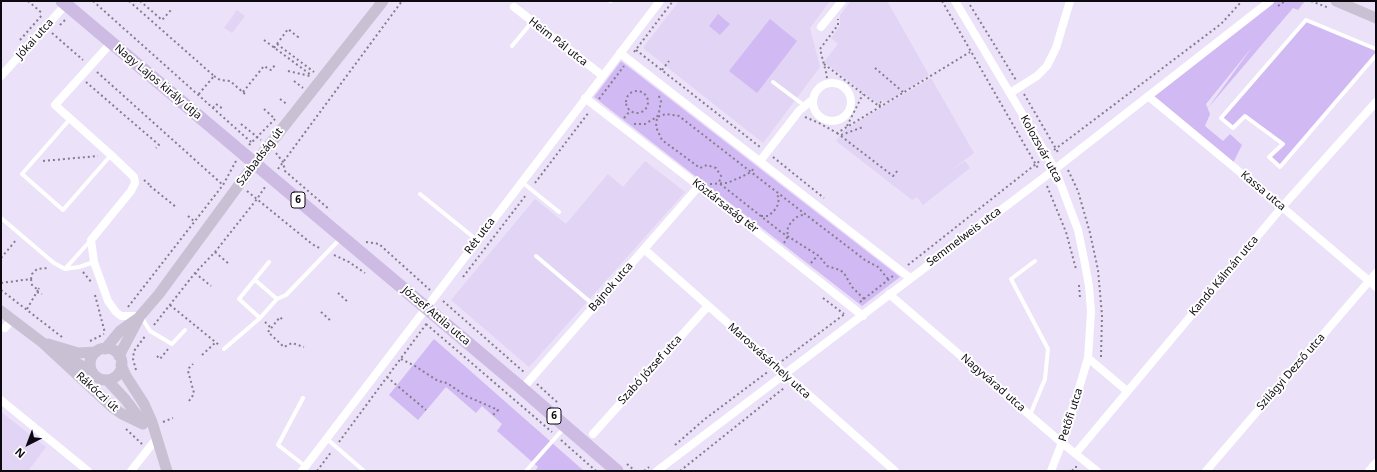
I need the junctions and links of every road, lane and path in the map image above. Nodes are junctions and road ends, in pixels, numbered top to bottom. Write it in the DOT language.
graph roads {
  1 [pos="28,1"];
  2 [pos="93,1"];
  3 [pos="129,1"];
  4 [pos="140,1"];
  5 [pos="383,1"];
  6 [pos="660,1"];
  7 [pos="673,1"];
  8 [pos="842,1"];
  9 [pos="942,1"];
  10 [pos="955,1"];
  11 [pos="1070,1"];
  12 [pos="1270,1"];
  13 [pos="1336,1"];
  14 [pos="68,4"];
  15 [pos="514,7"];
  16 [pos="171,10"];
  17 [pos="833,12"];
  18 [pos="43,14"];
  19 [pos="1376,18"];
  20 [pos="532,22"];
  21 [pos="54,23"];
  22 [pos="821,27"];
  23 [pos="264,40"];
  24 [pos="296,40"];
  25 [pos="111,43"];
  26 [pos="16,44"];
  27 [pos="277,44"];
  28 [pos="512,46"];
  29 [pos="274,48"];
  30 [pos="1376,49"];
  31 [pos="970,52"];
  32 [pos="620,53"];
  33 [pos="1376,55"];
  34 [pos="629,59"];
  35 [pos="615,60"];
  36 [pos="669,61"];
  37 [pos="823,63"];
  38 [pos="90,66"];
  39 [pos="276,66"];
  40 [pos="623,66"];
  41 [pos="875,68"];
  42 [pos="662,70"];
  43 [pos="288,71"];
  44 [pos="316,73"];
  45 [pos="1,76"];
  46 [pos="214,76"];
  47 [pos="603,76"];
  48 [pos="84,80"];
  49 [pos="294,81"];
  50 [pos="773,82"];
  51 [pos="826,83"];
  52 [pos="303,88"];
  53 [pos="646,89"];
  54 [pos="654,90"];
  55 [pos="242,92"];
  56 [pos="643,92"];
  57 [pos="904,92"];
  58 [pos="1010,93"];
  59 [pos="245,94"];
  60 [pos="863,94"];
  61 [pos="198,95"];
  62 [pos="588,95"];
  63 [pos="1148,96"];
  64 [pos="280,99"];
  65 [pos="812,100"];
  66 [pos="597,102"];
  67 [pos="880,102"];
  68 [pos="1376,102"];
  69 [pos="605,103"];
  70 [pos="288,105"];
  71 [pos="805,106"];
  72 [pos="880,107"];
  73 [pos="213,108"];
  74 [pos="223,109"];
  75 [pos="264,109"];
  76 [pos="630,111"];
  77 [pos="621,115"];
  78 [pos="657,117"];
  79 [pos="70,118"];
  80 [pos="624,118"];
  81 [pos="802,118"];
  82 [pos="275,119"];
  83 [pos="628,121"];
  84 [pos="241,124"];
  85 [pos="632,124"];
  86 [pos="846,127"];
  87 [pos="863,127"];
  88 [pos="837,133"];
  89 [pos="841,135"];
  90 [pos="251,142"];
  91 [pos="268,146"];
  92 [pos="156,148"];
  93 [pos="111,155"];
  94 [pos="760,161"];
  95 [pos="32,162"];
  96 [pos="255,163"];
  97 [pos="899,170"];
  98 [pos="1055,170"];
  99 [pos="751,172"];
  100 [pos="228,175"];
  101 [pos="137,177"];
  102 [pos="1043,178"];
  103 [pos="521,182"];
  104 [pos="719,183"];
  105 [pos="223,185"];
  106 [pos="151,186"];
  107 [pos="699,186"];
  108 [pos="530,189"];
  109 [pos="777,193"];
  110 [pos="420,194"];
  111 [pos="176,206"];
  112 [pos="1282,207"];
  113 [pos="331,212"];
  114 [pos="560,212"];
  115 [pos="805,214"];
  116 [pos="188,216"];
  117 [pos="761,216"];
  118 [pos="1,218"];
  119 [pos="195,222"];
  120 [pos="20,236"];
  121 [pos="788,236"];
  122 [pos="342,237"];
  123 [pos="91,240"];
  124 [pos="477,240"];
  125 [pos="366,242"];
  126 [pos="644,249"];
  127 [pos="780,250"];
  128 [pos="215,252"];
  129 [pos="536,256"];
  130 [pos="2,257"];
  131 [pos="1035,261"];
  132 [pos="94,262"];
  133 [pos="269,262"];
  134 [pos="229,264"];
  135 [pos="79,267"];
  136 [pos="41,268"];
  137 [pos="65,269"];
  138 [pos="1076,272"];
  139 [pos="195,273"];
  140 [pos="1376,273"];
  141 [pos="462,278"];
  142 [pos="910,278"];
  143 [pos="32,279"];
  144 [pos="1078,279"];
  145 [pos="255,280"];
  146 [pos="1369,281"];
  147 [pos="1,283"];
  148 [pos="93,285"];
  149 [pos="211,286"];
  150 [pos="1376,287"];
  151 [pos="898,288"];
  152 [pos="1,290"];
  153 [pos="38,290"];
  154 [pos="94,292"];
  155 [pos="338,293"];
  156 [pos="42,294"];
  157 [pos="889,294"];
  158 [pos="435,295"];
  159 [pos="820,295"];
  160 [pos="448,296"];
  161 [pos="277,299"];
  162 [pos="864,299"];
  163 [pos="1080,301"];
  164 [pos="444,302"];
  165 [pos="349,303"];
  166 [pos="170,306"];
  167 [pos="595,306"];
  168 [pos="708,306"];
  169 [pos="853,308"];
  170 [pos="27,309"];
  171 [pos="1,311"];
  172 [pos="430,311"];
  173 [pos="321,312"];
  174 [pos="844,314"];
  175 [pos="121,316"];
  176 [pos="140,316"];
  177 [pos="863,316"];
  178 [pos="260,318"];
  179 [pos="282,319"];
  180 [pos="331,321"];
  181 [pos="109,330"];
  182 [pos="185,330"];
  183 [pos="105,333"];
  184 [pos="66,340"];
  185 [pos="216,342"];
  186 [pos="43,343"];
  187 [pos="172,344"];
  188 [pos="84,345"];
  189 [pos="304,347"];
  190 [pos="224,349"];
  191 [pos="100,351"];
  192 [pos="55,353"];
  193 [pos="202,355"];
  194 [pos="157,356"];
  195 [pos="1088,358"];
  196 [pos="401,359"];
  197 [pos="120,361"];
  198 [pos="193,364"];
  199 [pos="775,366"];
  200 [pos="91,370"];
  201 [pos="784,374"];
  202 [pos="387,377"];
  203 [pos="107,380"];
  204 [pos="527,384"];
  205 [pos="1127,391"];
  206 [pos="303,398"];
  207 [pos="1,400"];
  208 [pos="188,401"];
  209 [pos="559,404"];
  210 [pos="426,410"];
  211 [pos="1030,415"];
  212 [pos="492,416"];
  213 [pos="173,418"];
  214 [pos="160,423"];
  215 [pos="143,424"];
  216 [pos="566,426"];
  217 [pos="593,434"];
  218 [pos="157,438"];
  219 [pos="326,438"];
  220 [pos="1062,443"];
  221 [pos="336,446"];
  222 [pos="672,448"];
  223 [pos="1076,453"];
  224 [pos="1376,463"];
  225 [pos="620,466"];
  226 [pos="649,466"];
  227 [pos="303,469"];
  228 [pos="88,471"];
  229 [pos="131,471"];
  230 [pos="168,471"];
  231 [pos="317,471"];
  232 [pos="364,471"];
  233 [pos="526,471"];
  234 [pos="635,471"];
  235 [pos="644,471"];
  236 [pos="657,471"];
  237 [pos="895,471"];
  238 [pos="1051,471"];
  239 [pos="1097,471"];
  240 [pos="1206,471"];
  241 [pos="1369,471"];
  1 -- 18 [label="path"];
  2 -- 61 [label="path"];
  3 -- 46 [label="path"];
  4 -- 16 [label="path"];
  5 -- 91 [label="street, Szabadság út"];
  6 -- 32 [label="street, Rét utca"];
  7 -- 34 [label="path"];
  8 -- 17 [label="street"];
  9 -- 31 [label="path"];
  10 -- 58 [label="street, Kolozsvár utca"];
  11 -- 58 [label="street"];
  12 -- 63 [label="street, Semmelweis utca"];
  13 -- 19 [label="street"];
  14 -- 21 [label="street, Jókai utca"];
  14 -- 21 [label="path"];
  14 -- 25 [label="main road, Nagy Lajos király útja / 6"];
  15 -- 20 [label="street, Heim Pál utca"];
  17 -- 22 [label="street"];
  17 -- 37 [label="path"];
  18 -- 21 [label="path"];
  18 -- 26 [label="path"];
  20 -- 28 [label="lane"];
  20 -- 47 [label="street, Heim Pál utca"];
  21 -- 38 [label="path"];
  21 -- 45 [label="street, Jókai utca"];
  23 -- 29 [label="path"];
  24 -- 27 [label="path"];
  25 -- 38 [label="street"];
  25 -- 96 [label="main road, Nagy Lajos király útja / 6"];
  27 -- 29 [label="path"];
  27 -- 44 [label="path"];
  29 -- 43 [label="path"];
  30 -- 33 [label="lane"];
  31 -- 72 [label="path"];
  31 -- 102 [label="path"];
  32 -- 34 [label="street"];
  32 -- 35 [label="street, Rét utca"];
  34 -- 40 [label="path"];
  34 -- 94 [label="street"];
  35 -- 40 [label="path"];
  35 -- 47 [label="street, Rét utca"];
  36 -- 42 [label="path"];
  37 -- 51 [label="path"];
  37 -- 60 [label="path"];
  38 -- 79 [label="street"];
  38 -- 105 [label="path"];
  39 -- 55 [label="path"];
  40 -- 66 [label="path"];
  41 -- 57 [label="path"];
  46 -- 55 [label="path"];
  46 -- 61 [label="path"];
  47 -- 62 [label="street, Rét utca"];
  48 -- 92 [label="path"];
  49 -- 52 [label="path"];
  50 -- 71 [label="lane"];
  51 -- 65 [label="street"];
  51 -- 65 [label="street"];
  53 -- 56 [label="path"];
  54 -- 78 [label="path"];
  55 -- 59 [label="path"];
  56 -- 76 [label="path"];
  56 -- 76 [label="path"];
  58 -- 98 [label="street, Kolozsvár utca"];
  60 -- 72 [label="path"];
  60 -- 86 [label="path"];
  61 -- 73 [label="path"];
  62 -- 66 [label="street, Köztársaság tér"];
  62 -- 66 [label="path"];
  62 -- 103 [label="street, Rét utca"];
  63 -- 98 [label="street, Semmelweis utca"];
  63 -- 112 [label="street, Kassa utca"];
  64 -- 70 [label="path"];
  65 -- 71 [label="street"];
  66 -- 69 [label="path"];
  66 -- 107 [label="street, Köztársaság tér"];
  66 -- 108 [label="path"];
  67 -- 72 [label="path"];
  68 -- 112 [label="street, Kandó Kálmán utca"];
  71 -- 94 [label="street"];
  72 -- 86 [label="path"];
  73 -- 74 [label="path"];
  73 -- 90 [label="path"];
  75 -- 82 [label="path"];
  76 -- 80 [label="path"];
  77 -- 80 [label="path"];
  78 -- 85 [label="path"];
  78 -- 99 [label="path"];
  78 -- 104 [label="path"];
  79 -- 93 [label="street"];
  79 -- 95 [label="lane"];
  80 -- 83 [label="path"];
  81 -- 88 [label="path"];
  84 -- 91 [label="path"];
  86 -- 88 [label="path"];
  87 -- 89 [label="path"];
  88 -- 89 [label="path"];
  89 -- 97 [label="path"];
  91 -- 96 [label="street, Szabadság út"];
  91 -- 113 [label="path"];
  93 -- 95 [label="path"];
  93 -- 95 [label="lane"];
  93 -- 101 [label="street"];
  94 -- 99 [label="path"];
  94 -- 142 [label="street"];
  96 -- 122 [label="main road, József Attila utca / 6"];
  96 -- 176 [label="street, Szabadság út"];
  98 -- 102 [label="street, Semmelweis utca"];
  98 -- 195 [label="street, Kolozsvár utca"];
  99 -- 104 [label="path"];
  99 -- 109 [label="path"];
  100 -- 105 [label="path"];
  101 -- 106 [label="path"];
  101 -- 106 [label="path"];
  101 -- 123 [label="street"];
  102 -- 138 [label="path"];
  102 -- 142 [label="street, Semmelweis utca"];
  103 -- 108 [label="lane"];
  103 -- 124 [label="street, Rét utca"];
  104 -- 107 [label="path"];
  104 -- 117 [label="path"];
  105 -- 119 [label="path"];
  106 -- 111 [label="path"];
  107 -- 126 [label="street, Bajnok utca"];
  107 -- 127 [label="street, Köztársaság tér"];
  108 -- 114 [label="lane"];
  108 -- 141 [label="path"];
  109 -- 115 [label="path"];
  109 -- 117 [label="path"];
  110 -- 124 [label="lane"];
  112 -- 146 [label="street, Kassa utca"];
  112 -- 205 [label="street, Kandó Kálmán utca"];
  115 -- 121 [label="path"];
  115 -- 151 [label="path"];
  116 -- 119 [label="path"];
  117 -- 121 [label="path"];
  118 -- 137 [label="lane"];
  119 -- 175 [label="path"];
  120 -- 130 [label="path"];
  121 -- 127 [label="path"];
  121 -- 162 [label="path"];
  122 -- 161 [label="lane"];
  122 -- 172 [label="main road, József Attila utca / 6"];
  123 -- 132 [label="street"];
  123 -- 137 [label="lane"];
  124 -- 158 [label="street, Rét utca"];
  125 -- 158 [label="path"];
  126 -- 167 [label="street, Bajnok utca"];
  126 -- 168 [label="street, Marosvásárhely utca"];
  127 -- 169 [label="street, Köztársaság tér"];
  128 -- 134 [label="path"];
  129 -- 167 [label="lane"];
  131 -- 211 [label="lane"];
  132 -- 135 [label="lane"];
  132 -- 175 [label="street"];
  133 -- 145 [label="lane"];
  135 -- 137 [label="lane"];
  135 -- 148 [label="path"];
  136 -- 143 [label="path"];
  139 -- 149 [label="path"];
  140 -- 146 [label="street, Szilágyi Dezső utca"];
  142 -- 151 [label="street, Semmelweis utca"];
  143 -- 147 [label="path"];
  143 -- 153 [label="path"];
  144 -- 163 [label="path"];
  145 -- 161 [label="lane"];
  145 -- 178 [label="lane"];
  146 -- 150 [label="street, Kassa utca"];
  146 -- 240 [label="street, Szilágyi Dezső utca"];
  151 -- 157 [label="street, Semmelweis utca"];
  152 -- 170 [label="path"];
  153 -- 156 [label="path"];
  153 -- 170 [label="path"];
  154 -- 183 [label="path"];
  155 -- 165 [label="path"];
  157 -- 177 [label="street, Semmelweis utca"];
  157 -- 211 [label="street, Nagyvárad utca"];
  158 -- 164 [label="path"];
  158 -- 172 [label="street, Rét utca"];
  159 -- 174 [label="path"];
  160 -- 164 [label="path"];
  161 -- 178 [label="lane"];
  164 -- 204 [label="path"];
  166 -- 185 [label="path"];
  167 -- 204 [label="street, Bajnok utca"];
  168 -- 199 [label="street, Marosvásárhely utca"];
  168 -- 217 [label="street, Szabó József utca"];
  169 -- 174 [label="path"];
  169 -- 177 [label="street, Köztársaság tér"];
  170 -- 184 [label="path"];
  171 -- 186 [label="street, Rákóczi út"];
  172 -- 196 [label="path"];
  172 -- 204 [label="main road, József Attila utca / 6"];
  172 -- 219 [label="street, Rét utca"];
  173 -- 180 [label="path"];
  174 -- 199 [label="path"];
  175 -- 176 [label="street"];
  176 -- 187 [label="lane"];
  176 -- 191 [label="street, Szabadság út"];
  176 -- 197 [label="street, Szabadság út"];
  177 -- 201 [label="street, Semmelweis utca"];
  178 -- 190 [label="lane"];
  179 -- 189 [label="path"];
  181 -- 183 [label="path"];
  182 -- 187 [label="lane"];
  183 -- 188 [label="path"];
  185 -- 190 [label="path"];
  185 -- 193 [label="path"];
  186 -- 191 [label="street, Rákóczi út"];
  186 -- 192 [label="street, Rákóczi út"];
  187 -- 194 [label="path"];
  191 -- 197 [label="street"];
  191 -- 200 [label="street"];
  192 -- 200 [label="street, Rákóczi út"];
  192 -- 215 [label="street, Rákóczi út"];
  195 -- 205 [label="street"];
  195 -- 220 [label="street, Petőfi utca"];
  196 -- 202 [label="path"];
  196 -- 212 [label="path"];
  197 -- 203 [label="street"];
  197 -- 218 [label="street, Rákóczi út"];
  198 -- 208 [label="path"];
  199 -- 201 [label="street, Marosvásárhely utca"];
  199 -- 222 [label="path"];
  200 -- 203 [label="street"];
  201 -- 236 [label="street, Semmelweis utca"];
  201 -- 237 [label="street, Marosvásárhely utca"];
  202 -- 210 [label="path"];
  202 -- 221 [label="path"];
  203 -- 215 [label="street, Rákóczi út"];
  204 -- 209 [label="path"];
  204 -- 216 [label="main road, József Attila utca / 6"];
  205 -- 223 [label="street, Kandó Kálmán utca"];
  206 -- 227 [label="lane"];
  207 -- 228 [label="street"];
  211 -- 220 [label="street, Nagyvárad utca"];
  213 -- 214 [label="path"];
  215 -- 218 [label="street, Rákóczi út"];
  216 -- 225 [label="main road, József Attila utca / 6"];
  216 -- 233 [label="lane"];
  218 -- 229 [label="street"];
  218 -- 230 [label="street, Rákóczi út"];
  219 -- 221 [label="lane"];
  219 -- 227 [label="street, Rét utca"];
  220 -- 223 [label="street, Nagyvárad utca"];
  220 -- 238 [label="street, Petőfi utca"];
  221 -- 231 [label="path"];
  221 -- 232 [label="lane"];
  223 -- 239 [label="street, Nagyvárad utca"];
  224 -- 241 [label="street"];
  225 -- 234 [label="path"];
  226 -- 235 [label="path"];
}
